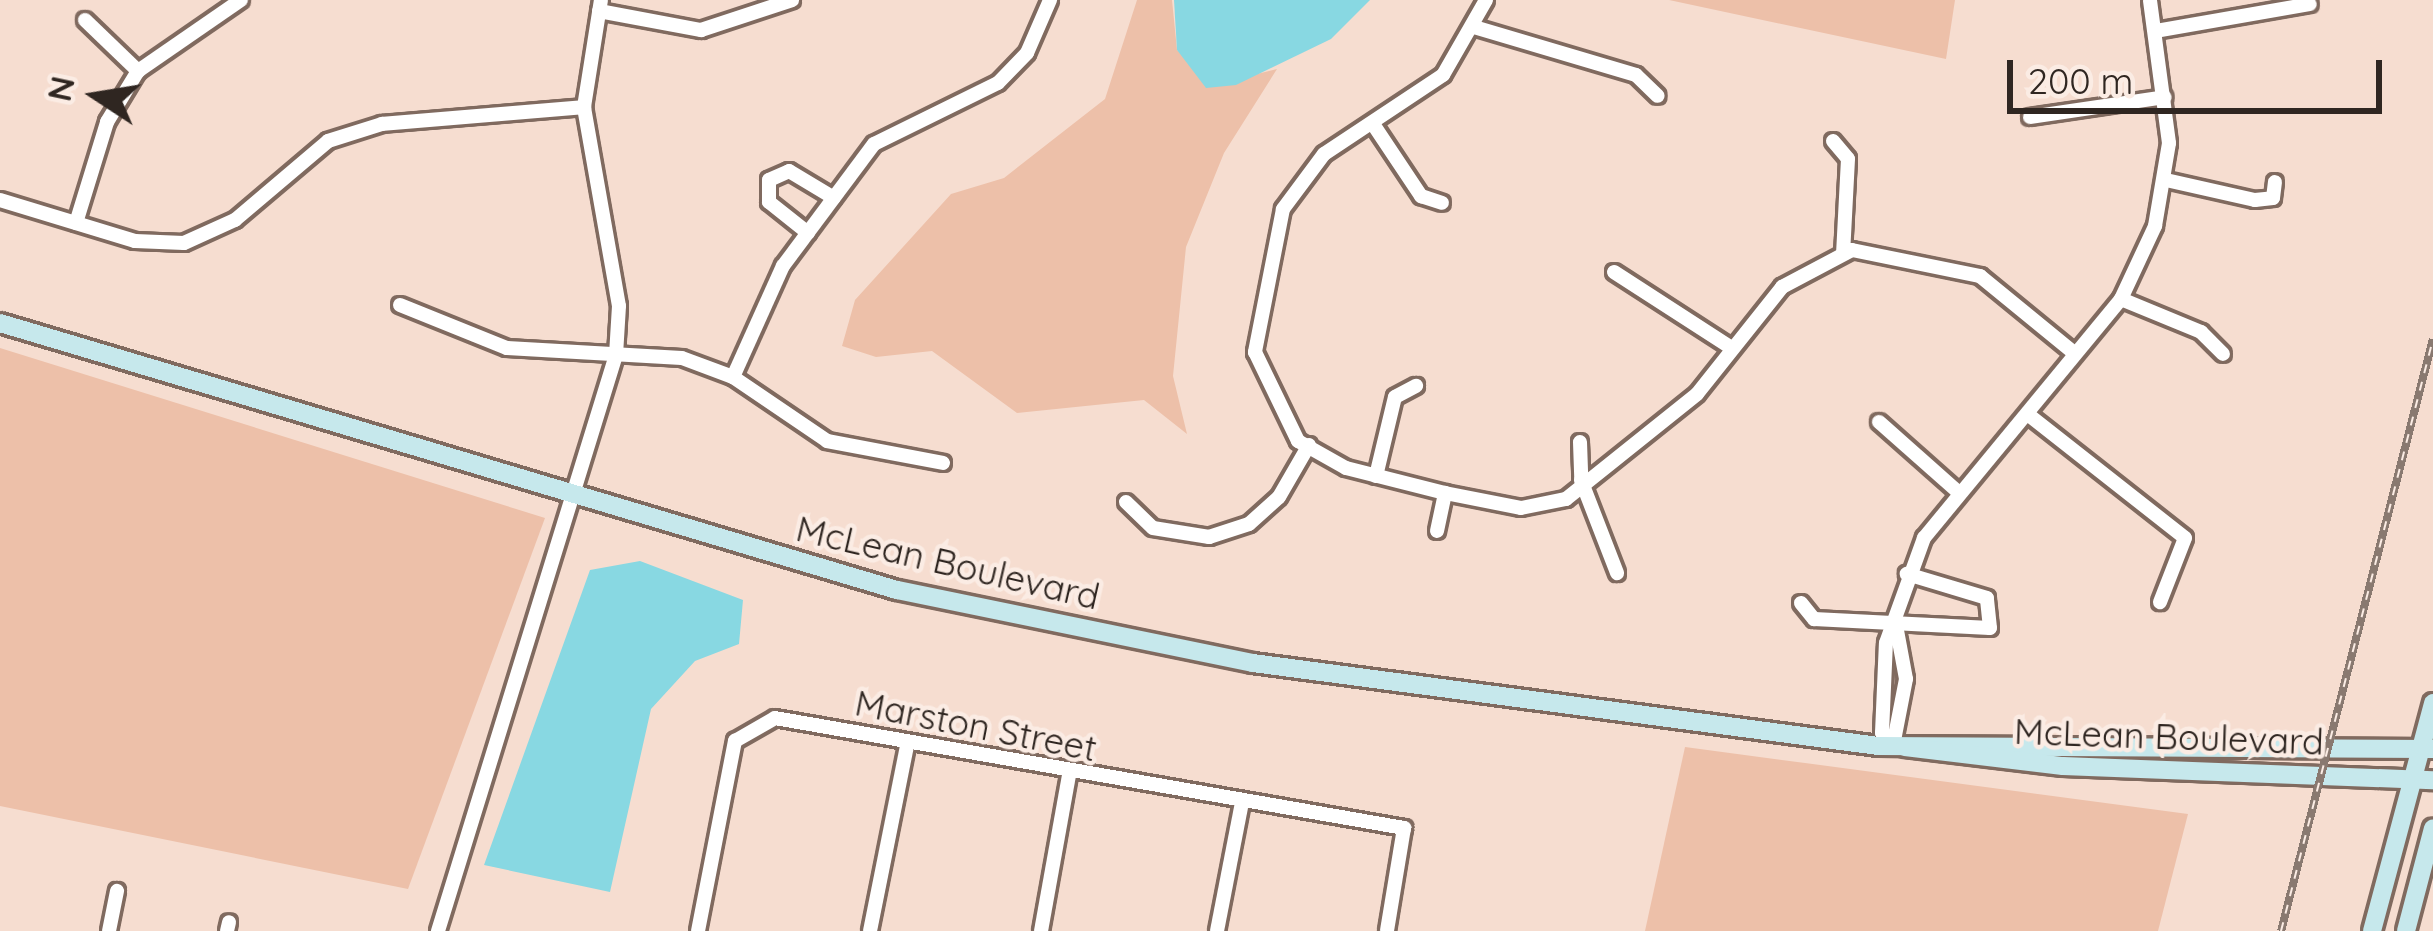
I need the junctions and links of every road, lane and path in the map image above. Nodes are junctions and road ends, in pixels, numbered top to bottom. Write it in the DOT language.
graph roads {
  1 [pos="241,0"];
  2 [pos="792,0"];
  3 [pos="1050,0"];
  4 [pos="1486,0"];
  5 [pos="2150,0"];
  6 [pos="2310,4"];
  7 [pos="600,5"];
  8 [pos="86,20"];
  9 [pos="1474,27"];
  10 [pos="2156,32"];
  11 [pos="138,71"];
  12 [pos="1658,96"];
  13 [pos="2165,97"];
  14 [pos="584,107"];
  15 [pos="2030,117"];
  16 [pos="1373,124"];
  17 [pos="1834,141"];
  18 [pos="2166,180"];
  19 [pos="2275,182"];
  20 [pos="834,197"];
  21 [pos="0,200"];
  22 [pos="1442,203"];
  23 [pos="76,223"];
  24 [pos="808,232"];
  25 [pos="1843,253"];
  26 [pos="1614,272"];
  27 [pos="2121,299"];
  28 [pos="400,305"];
  29 [pos="0,323"];
  30 [pos="1730,347"];
  31 [pos="2074,353"];
  32 [pos="2223,354"];
  33 [pos="616,355"];
  34 [pos="733,377"];
  35 [pos="1416,386"];
  36 [pos="2030,416"];
  37 [pos="1879,422"];
  38 [pos="1580,442"];
  39 [pos="1309,445"];
  40 [pos="943,463"];
  41 [pos="1376,476"];
  42 [pos="1586,489"];
  43 [pos="1958,492"];
  44 [pos="1445,493"];
  45 [pos="578,499"];
  46 [pos="1126,502"];
  47 [pos="1437,531"];
  48 [pos="1617,573"];
  49 [pos="1907,574"];
  50 [pos="2160,602"];
  51 [pos="1801,603"];
  52 [pos="1896,625"];
  53 [pos="2433,704"];
  54 [pos="907,745"];
  55 [pos="1899,747"];
  56 [pos="2427,749"];
  57 [pos="1069,776"];
  58 [pos="2423,780"];
  59 [pos="1242,802"];
  60 [pos="2433,828"];
  61 [pos="117,891"];
  62 [pos="109,931"];
  63 [pos="438,931"];
  64 [pos="698,931"];
  65 [pos="870,931"];
  66 [pos="1040,931"];
  67 [pos="1217,931"];
  68 [pos="1387,931"];
  69 [pos="2372,931"];
  70 [pos="2406,931"];
  1 -- 11 [label="street"];
  2 -- 7 [label="street"];
  3 -- 20 [label="street"];
  4 -- 9 [label="street"];
  5 -- 10 [label="street"];
  6 -- 10 [label="street"];
  7 -- 14 [label="street"];
  8 -- 11 [label="street"];
  9 -- 12 [label="street"];
  9 -- 16 [label="street"];
  10 -- 13 [label="street"];
  11 -- 23 [label="street"];
  13 -- 15 [label="street"];
  13 -- 18 [label="street"];
  14 -- 23 [label="street"];
  14 -- 33 [label="street"];
  16 -- 22 [label="street"];
  16 -- 39 [label="street"];
  17 -- 25 [label="street"];
  18 -- 19 [label="street"];
  18 -- 27 [label="street"];
  20 -- 24 [label="street"];
  20 -- 24 [label="street"];
  21 -- 23 [label="street"];
  24 -- 34 [label="street"];
  25 -- 30 [label="street"];
  25 -- 31 [label="street"];
  26 -- 30 [label="street"];
  27 -- 31 [label="street"];
  27 -- 32 [label="street"];
  28 -- 33 [label="street"];
  29 -- 45 [label="main road, McLean Boulevard"];
  30 -- 42 [label="street"];
  31 -- 36 [label="street"];
  33 -- 34 [label="street"];
  33 -- 45 [label="street"];
  34 -- 40 [label="street"];
  35 -- 41 [label="street"];
  36 -- 43 [label="street"];
  36 -- 50 [label="street"];
  37 -- 43 [label="street"];
  38 -- 42 [label="street"];
  39 -- 41 [label="street"];
  39 -- 46 [label="street"];
  41 -- 44 [label="street"];
  42 -- 44 [label="street"];
  42 -- 48 [label="street"];
  43 -- 49 [label="street"];
  44 -- 47 [label="street"];
  45 -- 55 [label="main road, McLean Boulevard"];
  45 -- 63 [label="street"];
  49 -- 52 [label="street"];
  49 -- 52 [label="street"];
  51 -- 52 [label="street"];
  52 -- 55 [label="street"];
  53 -- 56 [label="main road"];
  54 -- 57 [label="street, Marston Street"];
  54 -- 64 [label="street, Marston Street"];
  54 -- 65 [label="street"];
  55 -- 56 [label="main road, McLean Boulevard"];
  55 -- 58 [label="main road, McLean Boulevard"];
  56 -- 58 [label="main road"];
  57 -- 59 [label="street, Marston Street"];
  57 -- 66 [label="street"];
  58 -- 69 [label="main road"];
  59 -- 67 [label="street"];
  59 -- 68 [label="street, Marston Street"];
  60 -- 70 [label="main road"];
  61 -- 62 [label="street"];
}
